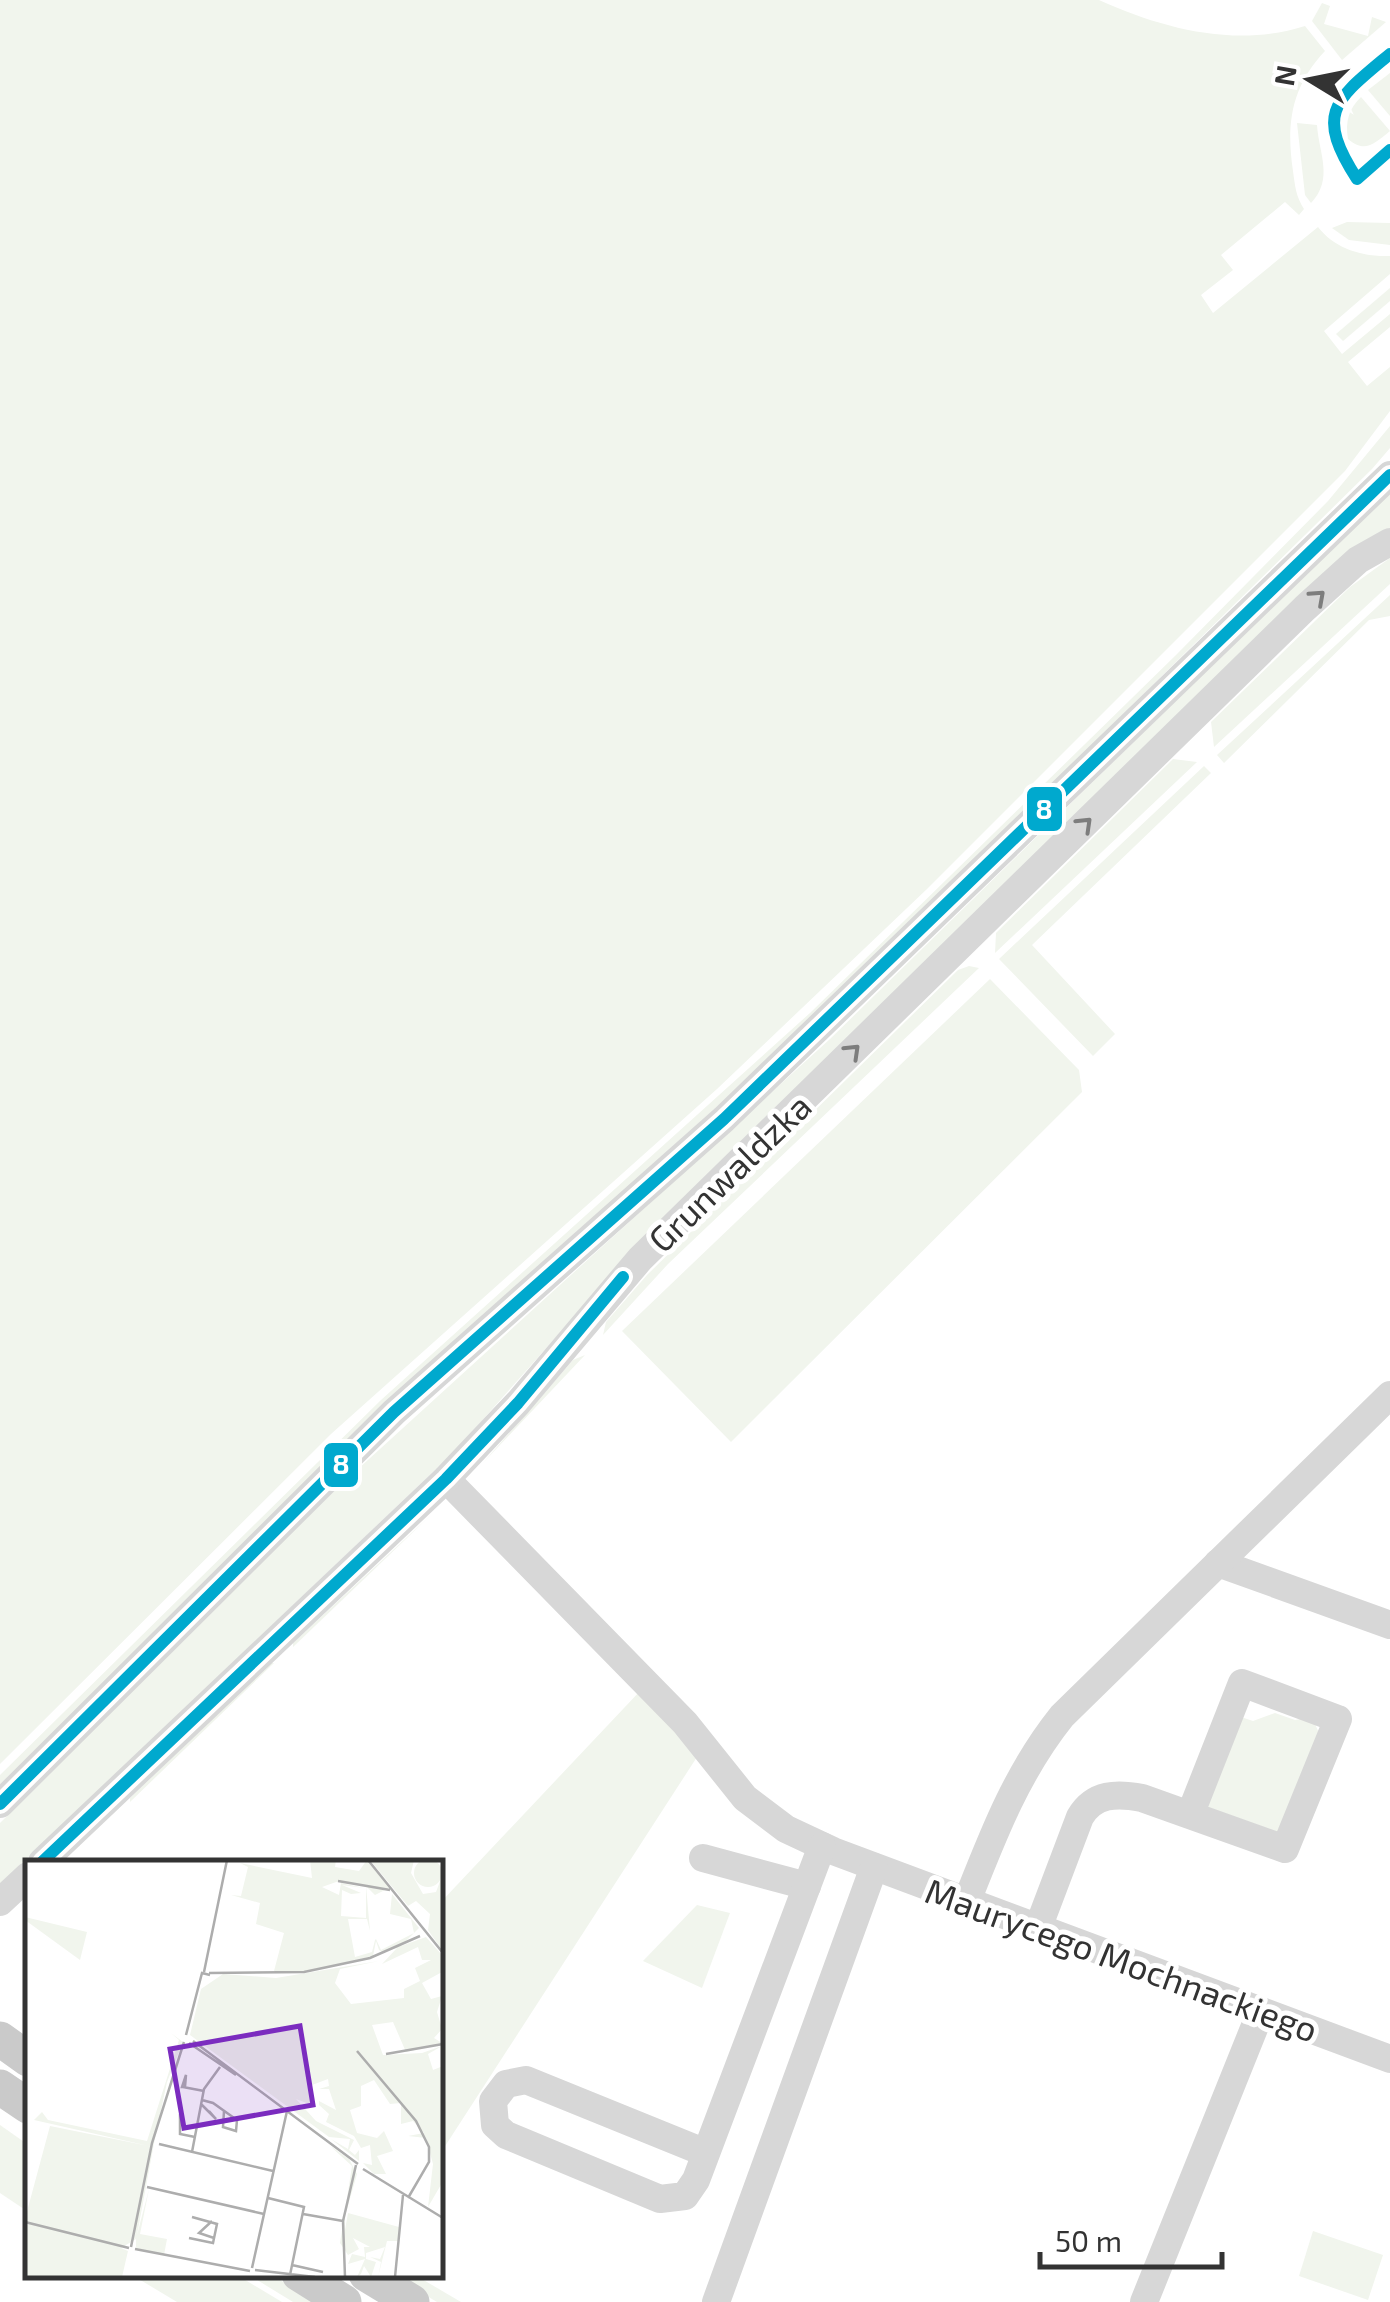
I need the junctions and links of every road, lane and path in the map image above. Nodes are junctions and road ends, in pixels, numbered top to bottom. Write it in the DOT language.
graph roads {
  1 [pos="1390,474"];
  2 [pos="1390,542"];
  3 [pos="1390,1396"];
  4 [pos="446,1479"];
  5 [pos="1218,1563"];
  6 [pos="1390,1625"];
  7 [pos="0,1804"];
  8 [pos="1190,1815"];
  9 [pos="822,1846"];
  10 [pos="703,1858"];
  11 [pos="44,1860"];
  12 [pos="864,1863"];
  13 [pos="25,1879"];
  14 [pos="807,1886"];
  15 [pos="0,1902"];
  16 [pos="967,1902"];
  17 [pos="1038,1928"];
  18 [pos="1261,2011"];
  19 [pos="0,2039"];
  20 [pos="25,2058"];
  21 [pos="1390,2059"];
  22 [pos="0,2087"];
  23 [pos="25,2104"];
  24 [pos="706,2152"];
  25 [pos="305,2277"];
  26 [pos="371,2277"];
  27 [pos="344,2302"];
  28 [pos="412,2302"];
  29 [pos="716,2302"];
  30 [pos="1144,2302"];
  1 -- 7 [label="street, Grunwaldzka"];
  4 -- 2 [label="street, Grunwaldzka, one-way"];
  3 -- 5 [label="street"];
  4 -- 9 [label="street, Maurycego Mochnackiego"];
  4 -- 11 [label="street, Grunwaldzka"];
  5 -- 6 [label="street"];
  5 -- 16 [label="street"];
  8 -- 8 [label="street"];
  8 -- 17 [label="street"];
  9 -- 12 [label="street, Maurycego Mochnackiego"];
  9 -- 14 [label="street"];
  10 -- 14 [label="street"];
  12 -- 16 [label="street, Maurycego Mochnackiego"];
  12 -- 29 [label="street"];
  13 -- 15 [label="street"];
  14 -- 24 [label="street"];
  16 -- 17 [label="street, Maurycego Mochnackiego"];
  17 -- 18 [label="street, Maurycego Mochnackiego"];
  18 -- 21 [label="street, Maurycego Mochnackiego"];
  18 -- 30 [label="street"];
  19 -- 20 [label="main road"];
  22 -- 23 [label="main road"];
  24 -- 24 [label="street"];
  25 -- 27 [label="main road"];
  26 -- 28 [label="main road"];
}
